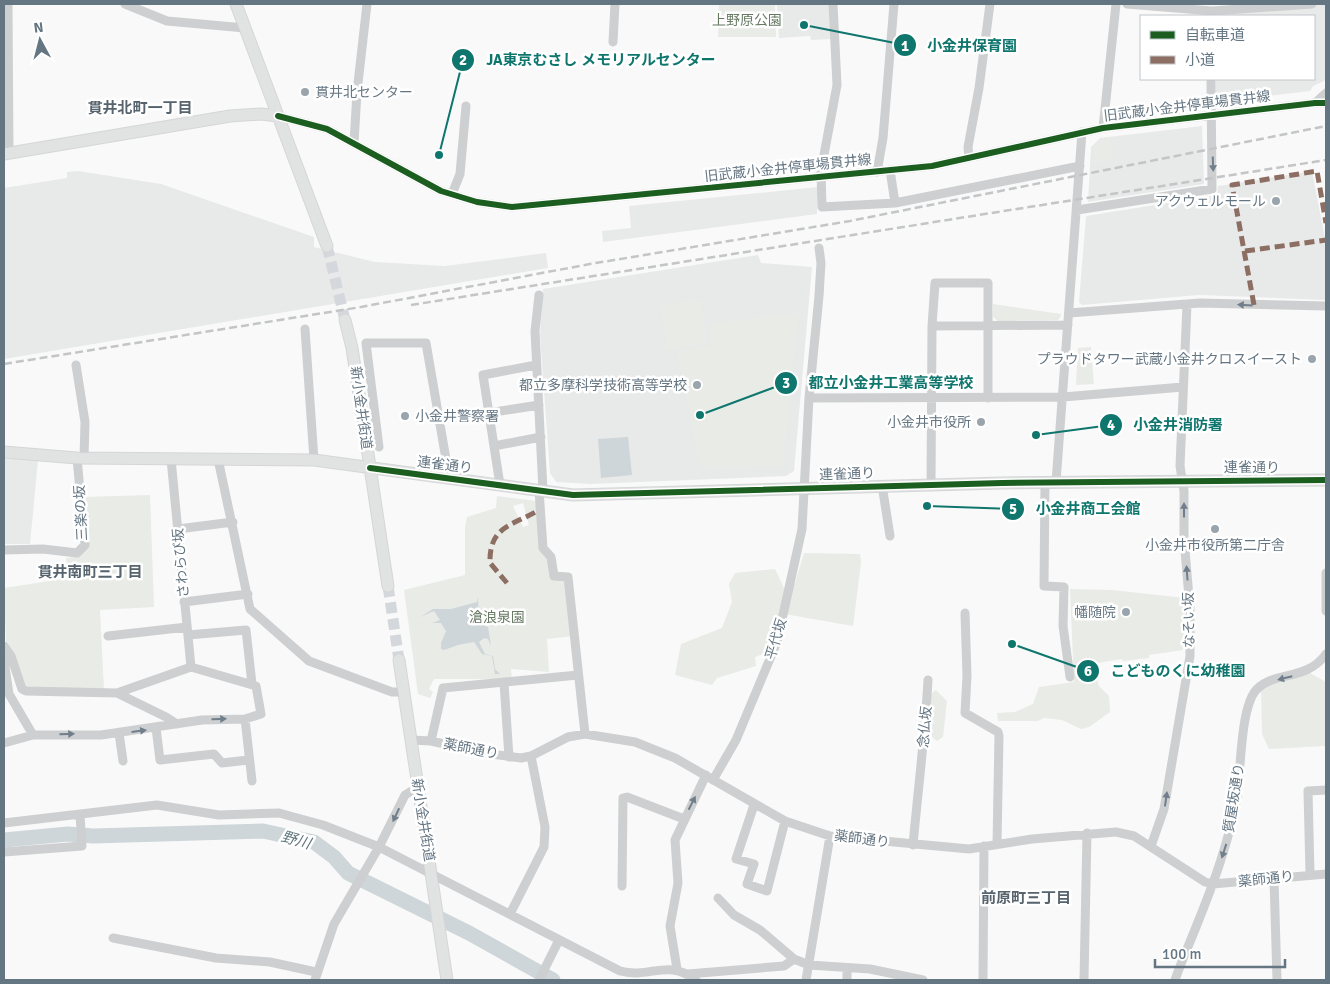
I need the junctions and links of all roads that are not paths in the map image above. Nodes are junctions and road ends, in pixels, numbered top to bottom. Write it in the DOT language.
graph roads {
  1 [pos="8,4"];
  2 [pos="125,4"];
  3 [pos="236,4"];
  4 [pos="367,4"];
  5 [pos="615,4"];
  6 [pos="833,4"];
  7 [pos="894,4"];
  8 [pos="990,4"];
  9 [pos="1116,4"];
  10 [pos="1127,4"];
  11 [pos="1312,4"];
  12 [pos="1272,5"];
  13 [pos="1212,10"];
  14 [pos="245,28"];
  15 [pos="613,42"];
  16 [pos="1211,80"];
  17 [pos="1326,93"];
  18 [pos="1315,103"];
  19 [pos="1326,103"];
  20 [pos="466,106"];
  21 [pos="1211,115"];
  22 [pos="278,116"];
  23 [pos="1103,128"];
  24 [pos="1082,132"];
  25 [pos="354,143"];
  26 [pos="7,153"];
  27 [pos="969,158"];
  28 [pos="1080,166"];
  29 [pos="890,170"];
  30 [pos="877,172"];
  31 [pos="821,178"];
  32 [pos="452,194"];
  33 [pos="895,203"];
  34 [pos="1077,210"];
  35 [pos="327,246"];
  36 [pos="819,248"];
  37 [pos="539,295"];
  38 [pos="1187,305"];
  39 [pos="1326,306"];
  40 [pos="1069,313"];
  41 [pos="345,320"];
  42 [pos="990,325"];
  43 [pos="1068,325"];
  44 [pos="932,326"];
  45 [pos="305,329"];
  46 [pos="76,366"];
  47 [pos="536,366"];
  48 [pos="1183,387"];
  49 [pos="1063,397"];
  50 [pos="809,398"];
  51 [pos="932,398"];
  52 [pos="988,398"];
  53 [pos="539,405"];
  54 [pos="488,413"];
  55 [pos="541,437"];
  56 [pos="494,446"];
  57 [pos="379,448"];
  58 [pos="4,452"];
  59 [pos="80,458"];
  60 [pos="171,459"];
  61 [pos="218,459"];
  62 [pos="314,460"];
  63 [pos="370,468"];
  64 [pos="447,478"];
  65 [pos="1182,480"];
  66 [pos="1326,480"];
  67 [pos="1050,482"];
  68 [pos="931,484"];
  69 [pos="500,485"];
  70 [pos="882,485"];
  71 [pos="803,488"];
  72 [pos="541,491"];
  73 [pos="232,522"];
  74 [pos="178,528"];
  75 [pos="890,536"];
  76 [pos="4,550"];
  77 [pos="1326,573"];
  78 [pos="388,586"];
  79 [pos="248,594"];
  80 [pos="184,602"];
  81 [pos="1326,611"];
  82 [pos="966,614"];
  83 [pos="187,631"];
  84 [pos="108,636"];
  85 [pos="4,646"];
  86 [pos="1326,654"];
  87 [pos="4,660"];
  88 [pos="399,660"];
  89 [pos="191,667"];
  90 [pos="578,675"];
  91 [pos="1070,677"];
  92 [pos="928,680"];
  93 [pos="504,683"];
  94 [pos="252,684"];
  95 [pos="404,692"];
  96 [pos="118,693"];
  97 [pos="245,719"];
  98 [pos="176,724"];
  99 [pos="156,728"];
  100 [pos="119,733"];
  101 [pos="585,734"];
  102 [pos="33,736"];
  103 [pos="411,740"];
  104 [pos="431,741"];
  105 [pos="4,743"];
  106 [pos="531,756"];
  107 [pos="509,757"];
  108 [pos="123,760"];
  109 [pos="248,760"];
  110 [pos="709,778"];
  111 [pos="252,781"];
  112 [pos="418,787"];
  113 [pos="1326,790"];
  114 [pos="754,805"];
  115 [pos="80,815"];
  116 [pos="684,819"];
  117 [pos="785,821"];
  118 [pos="4,823"];
  119 [pos="1087,833"];
  120 [pos="830,836"];
  121 [pos="998,844"];
  122 [pos="914,845"];
  123 [pos="984,846"];
  124 [pos="1151,846"];
  125 [pos="379,847"];
  126 [pos="4,852"];
  127 [pos="432,874"];
  128 [pos="1310,874"];
  129 [pos="1326,874"];
  130 [pos="1274,878"];
  131 [pos="1213,884"];
  132 [pos="622,886"];
  133 [pos="718,898"];
  134 [pos="510,914"];
  135 [pos="113,938"];
  136 [pos="559,940"];
  137 [pos="794,960"];
  138 [pos="809,965"];
  139 [pos="847,968"];
  140 [pos="677,969"];
  141 [pos="688,974"];
  142 [pos="316,976"];
  143 [pos="895,977"];
  144 [pos="447,980"];
  145 [pos="539,980"];
  146 [pos="696,980"];
  147 [pos="806,980"];
  148 [pos="847,980"];
  149 [pos="923,980"];
  150 [pos="983,980"];
  151 [pos="1084,980"];
  152 [pos="1175,980"];
  153 [pos="1277,980"];
  1 -- 26 [label="street"];
  2 -- 14 [label="street"];
  3 -- 14 [label="main road"];
  4 -- 25 [label="street"];
  5 -- 15 [label="street"];
  6 -- 31 [label="street"];
  7 -- 30 [label="street"];
  8 -- 27 [label="street"];
  9 -- 23 [label="street"];
  10 -- 13 [label="street"];
  11 -- 12 [label="street"];
  12 -- 13 [label="street"];
  14 -- 22 [label="main road"];
  16 -- 21 [label="street"];
  17 -- 18 [label="street"];
  18 -- 19 [label="street, 旧武蔵小金井停車場貫井線"];
  18 -- 21 [label="street, 旧武蔵小金井停車場貫井線"];
  20 -- 32 [label="street"];
  21 -- 23 [label="street, 旧武蔵小金井停車場貫井線"];
  21 -- 34 [label="street, one-way"];
  22 -- 25 [label="street, 旧武蔵小金井停車場貫井線"];
  22 -- 26 [label="main road"];
  22 -- 35 [label="main road"];
  23 -- 24 [label="street, 旧武蔵小金井停車場貫井線"];
  24 -- 27 [label="street, 旧武蔵小金井停車場貫井線"];
  24 -- 28 [label="street"];
  25 -- 32 [label="street, 旧武蔵小金井停車場貫井線"];
  27 -- 29 [label="street, 旧武蔵小金井停車場貫井線"];
  28 -- 33 [label="street"];
  28 -- 34 [label="street"];
  29 -- 30 [label="street, 旧武蔵小金井停車場貫井線"];
  29 -- 33 [label="street"];
  30 -- 31 [label="street, 旧武蔵小金井停車場貫井線"];
  31 -- 32 [label="street, 旧武蔵小金井停車場貫井線"];
  31 -- 33 [label="street"];
  34 -- 40 [label="street"];
  36 -- 50 [label="street, 平代坂"];
  37 -- 47 [label="street"];
  39 -- 38 [label="street, one-way"];
  38 -- 40 [label="street"];
  38 -- 48 [label="street, なそい坂"];
  40 -- 43 [label="street"];
  41 -- 63 [label="main road, 新小金井街道"];
  42 -- 43 [label="street"];
  42 -- 44 [label="street"];
  42 -- 44 [label="street"];
  42 -- 52 [label="street"];
  43 -- 49 [label="street"];
  44 -- 51 [label="street"];
  45 -- 62 [label="street"];
  46 -- 59 [label="street"];
  47 -- 53 [label="street"];
  47 -- 54 [label="street"];
  48 -- 49 [label="street"];
  48 -- 65 [label="street, なそい坂"];
  49 -- 52 [label="street"];
  49 -- 67 [label="street"];
  50 -- 51 [label="street"];
  50 -- 71 [label="street, 平代坂"];
  51 -- 52 [label="street"];
  51 -- 68 [label="street"];
  53 -- 54 [label="street"];
  53 -- 55 [label="street"];
  54 -- 56 [label="street"];
  55 -- 56 [label="street"];
  55 -- 72 [label="street"];
  56 -- 69 [label="street"];
  57 -- 64 [label="street"];
  58 -- 59 [label="main road, 連雀通り"];
  59 -- 60 [label="main road, 連雀通り"];
  59 -- 76 [label="street, 三楽の坂"];
  60 -- 61 [label="main road, 連雀通り"];
  60 -- 74 [label="street, さわらび坂"];
  61 -- 62 [label="main road, 連雀通り"];
  61 -- 73 [label="street"];
  62 -- 63 [label="main road, 連雀通り"];
  63 -- 64 [label="main road, 連雀通り"];
  63 -- 78 [label="main road, 新小金井街道"];
  64 -- 69 [label="main road, 連雀通り"];
  65 -- 66 [label="main road, 連雀通り"];
  65 -- 67 [label="main road, 連雀通り"];
  124 -- 65 [label="street, なそい坂, one-way"];
  67 -- 68 [label="main road, 連雀通り"];
  67 -- 91 [label="street"];
  68 -- 70 [label="main road, 連雀通り"];
  69 -- 72 [label="main road, 連雀通り"];
  70 -- 71 [label="main road, 連雀通り"];
  70 -- 75 [label="street"];
  71 -- 72 [label="main road, 連雀通り"];
  71 -- 110 [label="street, 平代坂"];
  72 -- 90 [label="street"];
  73 -- 74 [label="street"];
  73 -- 79 [label="street"];
  74 -- 80 [label="street, さわらび坂"];
  77 -- 81 [label="street"];
  79 -- 80 [label="street"];
  79 -- 95 [label="street"];
  80 -- 83 [label="street, さわらび坂"];
  82 -- 121 [label="street"];
  83 -- 84 [label="street"];
  83 -- 89 [label="street, さわらび坂"];
  83 -- 94 [label="street"];
  85 -- 96 [label="street"];
  86 -- 131 [label="street, 質屋坂通り, one-way"];
  87 -- 102 [label="street"];
  88 -- 95 [label="main road, 新小金井街道"];
  89 -- 94 [label="street"];
  89 -- 96 [label="street"];
  90 -- 93 [label="street"];
  90 -- 101 [label="street"];
  92 -- 122 [label="street, 念仏坂"];
  93 -- 104 [label="street"];
  93 -- 107 [label="street"];
  94 -- 97 [label="street"];
  95 -- 103 [label="main road, 新小金井街道"];
  96 -- 98 [label="street"];
  98 -- 97 [label="street, one-way"];
  97 -- 109 [label="street"];
  98 -- 99 [label="street"];
  100 -- 99 [label="street, one-way"];
  99 -- 109 [label="street"];
  102 -- 100 [label="street, one-way"];
  100 -- 108 [label="street"];
  101 -- 106 [label="street, 薬師通り"];
  101 -- 110 [label="street, 薬師通り"];
  102 -- 105 [label="street"];
  103 -- 104 [label="street, 薬師通り"];
  103 -- 112 [label="main road, 新小金井街道"];
  104 -- 107 [label="street, 薬師通り"];
  106 -- 107 [label="street, 薬師通り"];
  106 -- 134 [label="street"];
  109 -- 111 [label="street"];
  110 -- 114 [label="street, 薬師通り"];
  116 -- 110 [label="street, 平代坂, one-way"];
  112 -- 125 [label="street, one-way"];
  112 -- 127 [label="main road, 新小金井街道"];
  113 -- 128 [label="street"];
  114 -- 117 [label="street, 薬師通り"];
  114 -- 117 [label="street"];
  115 -- 118 [label="street"];
  115 -- 125 [label="street"];
  115 -- 126 [label="street"];
  116 -- 132 [label="street"];
  116 -- 140 [label="street, 平代坂"];
  117 -- 120 [label="street, 薬師通り"];
  119 -- 121 [label="street, 薬師通り"];
  119 -- 124 [label="street, 薬師通り"];
  119 -- 151 [label="street"];
  120 -- 122 [label="street, 薬師通り"];
  120 -- 138 [label="street"];
  121 -- 123 [label="street, 薬師通り"];
  122 -- 123 [label="street, 薬師通り"];
  123 -- 150 [label="street"];
  124 -- 131 [label="street, 薬師通り"];
  125 -- 127 [label="street"];
  125 -- 142 [label="street"];
  127 -- 134 [label="street"];
  127 -- 144 [label="main road, 新小金井街道"];
  128 -- 129 [label="street, 薬師通り"];
  128 -- 130 [label="street, 薬師通り"];
  130 -- 131 [label="street, 薬師通り"];
  130 -- 153 [label="street"];
  131 -- 152 [label="street, 質屋坂通り"];
  133 -- 137 [label="street"];
  134 -- 136 [label="street"];
  135 -- 142 [label="street"];
  136 -- 140 [label="street"];
  136 -- 145 [label="street"];
  137 -- 138 [label="street"];
  137 -- 141 [label="street"];
  138 -- 139 [label="street"];
  138 -- 147 [label="street"];
  139 -- 143 [label="street"];
  139 -- 148 [label="street"];
  140 -- 141 [label="street"];
  141 -- 146 [label="street"];
  143 -- 149 [label="street"];
}
